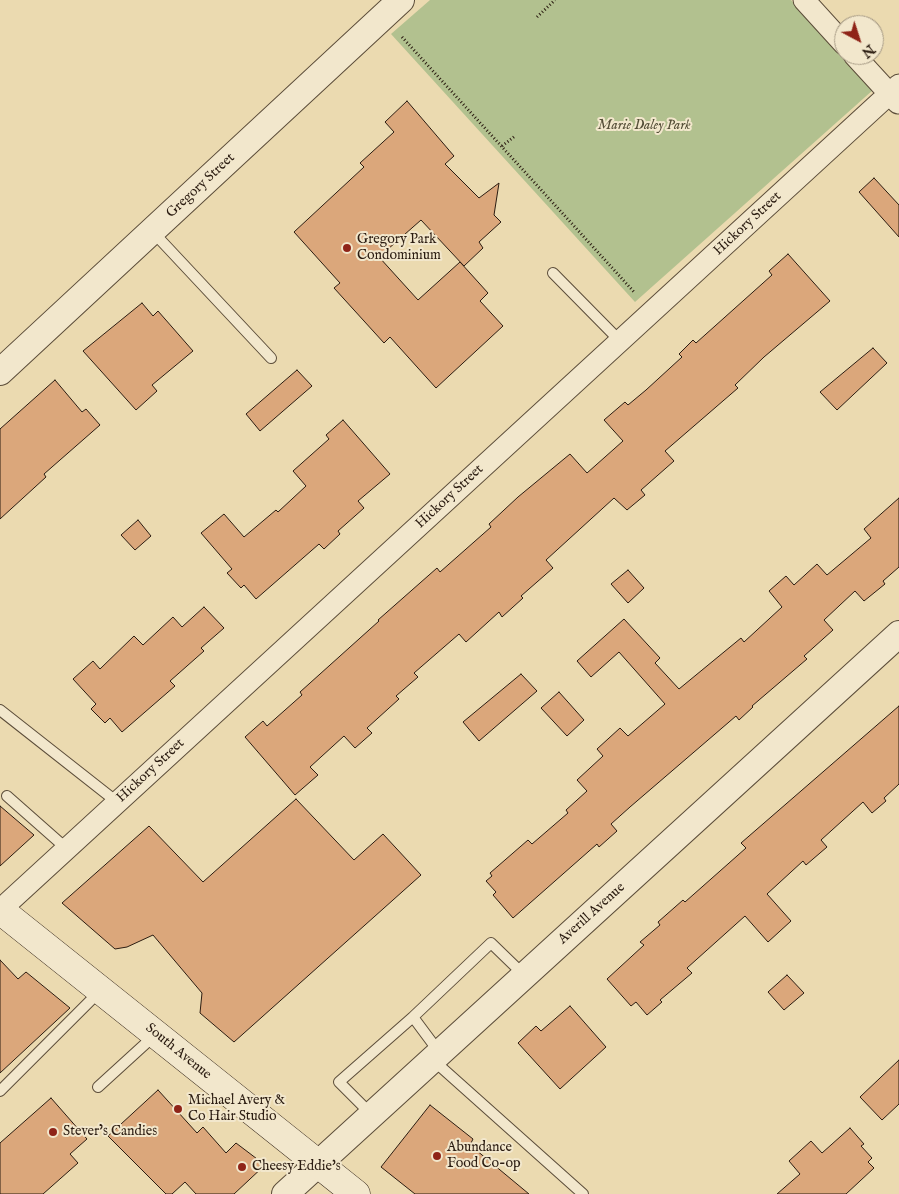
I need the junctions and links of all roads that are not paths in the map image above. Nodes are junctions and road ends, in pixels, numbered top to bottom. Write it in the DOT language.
graph roads {
  1 [pos="401,0"];
  2 [pos="804,0"];
  3 [pos="834,33"];
  4 [pos="865,65"];
  5 [pos="896,94"];
  6 [pos="153,232"];
  7 [pos="553,274"];
  8 [pos="620,341"];
  9 [pos="271,358"];
  10 [pos="0,372"];
  11 [pos="899,634"];
  12 [pos="0,710"];
  13 [pos="7,796"];
  14 [pos="117,802"];
  15 [pos="67,849"];
  16 [pos="0,910"];
  17 [pos="525,976"];
  18 [pos="101,990"];
  19 [pos="413,1017"];
  20 [pos="156,1035"];
  21 [pos="436,1056"];
  22 [pos="98,1088"];
  23 [pos="0,1091"];
  24 [pos="372,1115"];
  25 [pos="318,1164"];
  26 [pos="285,1194"];
  27 [pos="356,1194"];
  28 [pos="583,1194"];
  1 -- 6 [label="street, Gregory Street"];
  2 -- 3 [label="street"];
  4 -- 5 [label="street"];
  5 -- 8 [label="street, Hickory Street"];
  6 -- 9 [label="lane"];
  6 -- 10 [label="street, Gregory Street"];
  7 -- 8 [label="lane"];
  8 -- 14 [label="street, Hickory Street"];
  11 -- 17 [label="street, Averill Avenue"];
  12 -- 14 [label="lane"];
  13 -- 15 [label="lane"];
  14 -- 15 [label="street, Hickory Street"];
  15 -- 16 [label="street, Hickory Street"];
  16 -- 18 [label="main road, South Avenue"];
  17 -- 19 [label="lane"];
  17 -- 21 [label="street, Averill Avenue"];
  18 -- 20 [label="main road, South Avenue"];
  18 -- 23 [label="lane"];
  19 -- 21 [label="lane"];
  19 -- 24 [label="lane"];
  20 -- 22 [label="lane"];
  20 -- 25 [label="main road, South Avenue"];
  21 -- 24 [label="street, Averill Avenue"];
  21 -- 28 [label="lane"];
  24 -- 25 [label="street, Averill Avenue"];
  25 -- 26 [label="street, Averill Avenue"];
  25 -- 27 [label="main road, South Avenue"];
}
